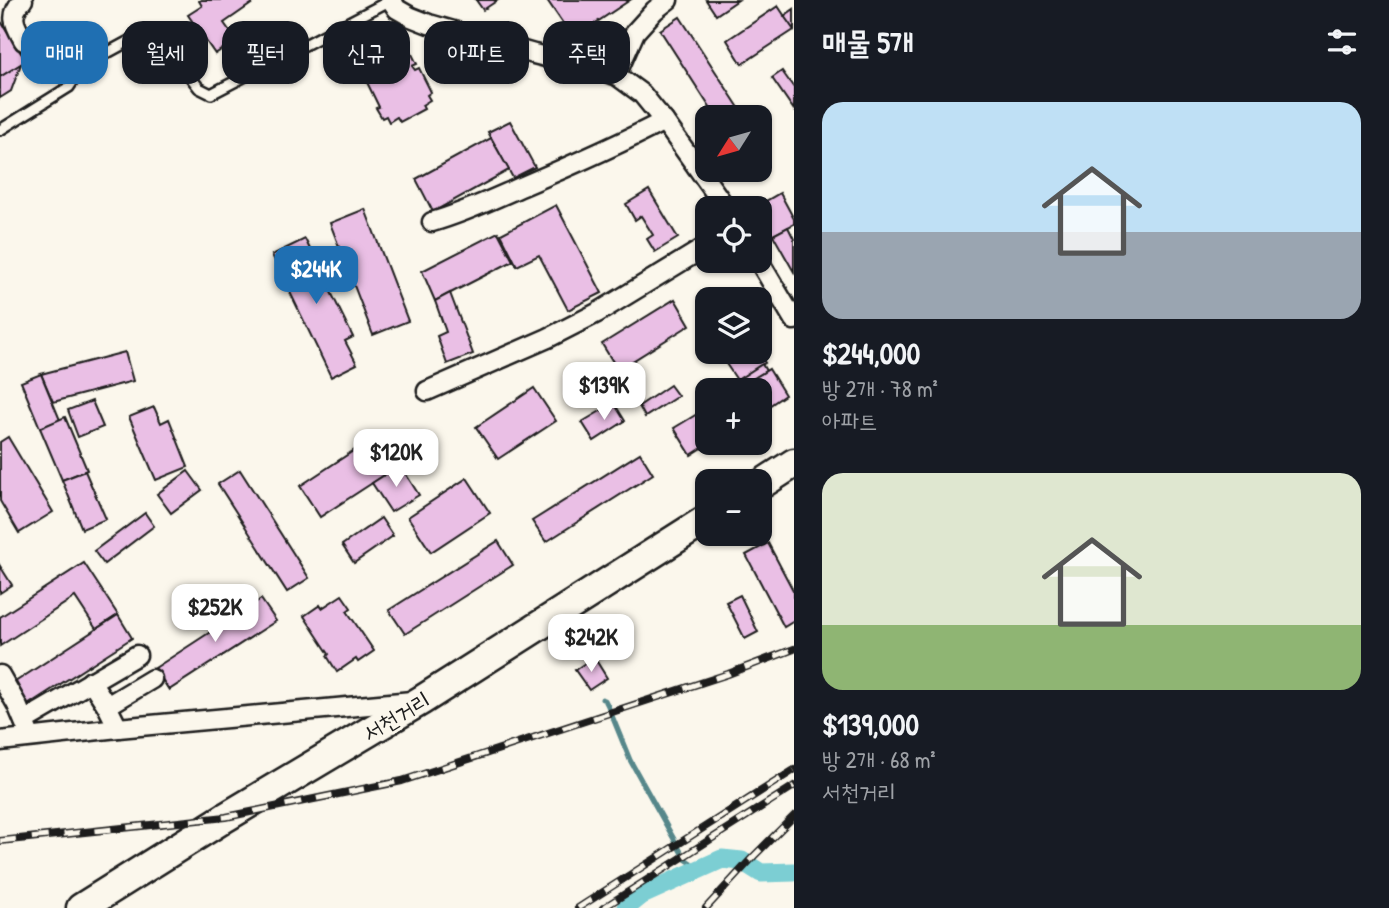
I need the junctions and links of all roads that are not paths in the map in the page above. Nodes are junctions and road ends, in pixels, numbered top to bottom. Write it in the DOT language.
graph roads {
  1 [pos="23,0"];
  2 [pos="391,0"];
  3 [pos="668,0"];
  4 [pos="21,36"];
  5 [pos="630,43"];
  6 [pos="543,56"];
  7 [pos="628,84"];
  8 [pos="664,121"];
  9 [pos="0,130"];
  10 [pos="717,196"];
  11 [pos="432,222"];
  12 [pos="695,253"];
  13 [pos="766,273"];
  14 [pos="794,320"];
  15 [pos="427,391"];
  16 [pos="794,463"];
  17 [pos="772,477"];
  18 [pos="695,527"];
  19 [pos="137,655"];
  20 [pos="120,665"];
  21 [pos="0,675"];
  22 [pos="152,679"];
  23 [pos="91,681"];
  24 [pos="135,689"];
  25 [pos="422,700"];
  26 [pos="107,706"];
  27 [pos="24,721"];
  28 [pos="118,728"];
  29 [pos="30,738"];
  30 [pos="0,741"];
  31 [pos="81,908"];
  1 -- 4 [label="street"];
  2 -- 6 [label="street"];
  2 -- 9 [label="lane"];
  3 -- 5 [label="street"];
  7 -- 8 [label="street"];
  8 -- 10 [label="street"];
  8 -- 11 [label="street"];
  12 -- 15 [label="street"];
  13 -- 14 [label="street"];
  16 -- 17 [label="main road"];
  18 -- 25 [label="main road, 서천거리"];
  19 -- 20 [label="street"];
  20 -- 23 [label="street"];
  20 -- 24 [label="street"];
  21 -- 27 [label="street"];
  22 -- 24 [label="street"];
  23 -- 26 [label="street"];
  23 -- 27 [label="street"];
  24 -- 26 [label="street"];
  25 -- 28 [label="street"];
  25 -- 31 [label="main road, 서천거리"];
  26 -- 28 [label="street"];
  27 -- 29 [label="street"];
  28 -- 29 [label="street"];
  29 -- 30 [label="street"];
}
